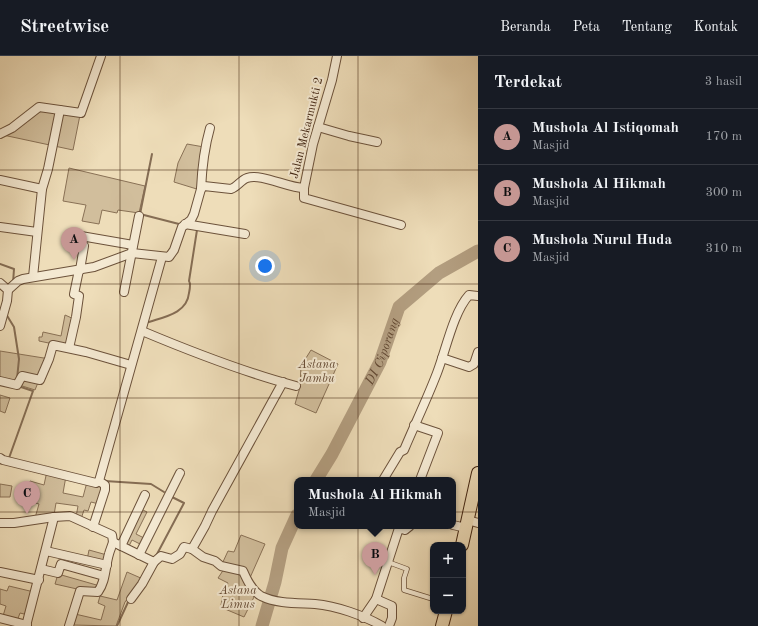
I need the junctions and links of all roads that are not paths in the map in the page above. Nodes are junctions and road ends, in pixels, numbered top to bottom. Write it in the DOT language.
graph roads {
  1 [pos="101,56"];
  2 [pos="338,56"];
  3 [pos="60,110"];
  4 [pos="318,127"];
  5 [pos="210,128"];
  6 [pos="0,134"];
  7 [pos="377,142"];
  8 [pos="0,180"];
  9 [pos="304,188"];
  10 [pos="42,189"];
  11 [pos="201,189"];
  12 [pos="139,216"];
  13 [pos="185,224"];
  14 [pos="401,225"];
  15 [pos="0,227"];
  16 [pos="37,232"];
  17 [pos="245,234"];
  18 [pos="132,249"];
  19 [pos="162,257"];
  20 [pos="79,270"];
  21 [pos="33,277"];
  22 [pos="0,283"];
  23 [pos="8,290"];
  24 [pos="124,292"];
  25 [pos="478,296"];
  26 [pos="0,326"];
  27 [pos="142,331"];
  28 [pos="69,348"];
  29 [pos="478,352"];
  30 [pos="442,358"];
  31 [pos="131,365"];
  32 [pos="0,381"];
  33 [pos="283,382"];
  34 [pos="296,386"];
  35 [pos="414,425"];
  36 [pos="0,458"];
  37 [pos="180,473"];
  38 [pos="478,473"];
  39 [pos="385,477"];
  40 [pos="421,477"];
  41 [pos="100,482"];
  42 [pos="145,495"];
  43 [pos="54,517"];
  44 [pos="0,524"];
  45 [pos="470,524"];
  46 [pos="456,525"];
  47 [pos="93,527"];
  48 [pos="396,529"];
  49 [pos="113,542"];
  50 [pos="463,542"];
  51 [pos="121,546"];
  52 [pos="192,549"];
  53 [pos="46,551"];
  54 [pos="139,555"];
  55 [pos="154,562"];
  56 [pos="388,562"];
  57 [pos="106,565"];
  58 [pos="41,569"];
  59 [pos="0,572"];
  60 [pos="104,576"];
  61 [pos="39,580"];
  62 [pos="131,599"];
  63 [pos="376,599"];
  64 [pos="430,599"];
  65 [pos="445,614"];
  66 [pos="0,618"];
  67 [pos="363,618"];
  68 [pos="27,625"];
  69 [pos="69,626"];
  70 [pos="382,626"];
  71 [pos="389,626"];
  72 [pos="442,626"];
  1 -- 3 [label="street"];
  2 -- 4 [label="street, Jalan Mekarmukti 2"];
  3 -- 6 [label="street"];
  3 -- 10 [label="street"];
  4 -- 7 [label="street"];
  4 -- 9 [label="street, Jalan Mekarmukti 2"];
  5 -- 11 [label="street"];
  8 -- 10 [label="street"];
  9 -- 11 [label="street, Jalan Mekarmukti 2"];
  9 -- 14 [label="street"];
  10 -- 16 [label="street"];
  11 -- 13 [label="street"];
  12 -- 18 [label="street"];
  13 -- 17 [label="street"];
  13 -- 19 [label="street"];
  15 -- 16 [label="street"];
  16 -- 21 [label="street"];
  18 -- 19 [label="street"];
  18 -- 20 [label="street"];
  18 -- 20 [label="street"];
  18 -- 24 [label="street"];
  19 -- 27 [label="street"];
  20 -- 21 [label="street"];
  20 -- 28 [label="street"];
  21 -- 23 [label="street"];
  22 -- 23 [label="street"];
  23 -- 26 [label="street"];
  25 -- 30 [label="street"];
  27 -- 31 [label="street"];
  27 -- 33 [label="street"];
  28 -- 31 [label="street"];
  28 -- 32 [label="street"];
  29 -- 30 [label="street"];
  30 -- 35 [label="street"];
  31 -- 41 [label="street"];
  33 -- 34 [label="street"];
  33 -- 52 [label="street"];
  35 -- 39 [label="street"];
  35 -- 40 [label="street"];
  36 -- 41 [label="street"];
  37 -- 54 [label="street"];
  38 -- 45 [label="main road"];
  41 -- 47 [label="street"];
  42 -- 51 [label="street"];
  43 -- 44 [label="street"];
  43 -- 47 [label="street"];
  43 -- 53 [label="street"];
  45 -- 46 [label="street"];
  45 -- 50 [label="main road"];
  47 -- 49 [label="street"];
  48 -- 56 [label="street"];
  49 -- 51 [label="street"];
  49 -- 57 [label="street"];
  51 -- 54 [label="street"];
  52 -- 55 [label="street"];
  52 -- 67 [label="street"];
  53 -- 57 [label="street"];
  53 -- 58 [label="street"];
  54 -- 55 [label="street"];
  55 -- 62 [label="street"];
  56 -- 63 [label="street"];
  56 -- 64 [label="lane"];
  57 -- 60 [label="street"];
  58 -- 60 [label="street"];
  58 -- 61 [label="street"];
  59 -- 61 [label="street"];
  60 -- 69 [label="street"];
  61 -- 68 [label="street"];
  63 -- 67 [label="street"];
  63 -- 71 [label="street"];
  65 -- 72 [label="main road"];
  66 -- 68 [label="street"];
  67 -- 70 [label="street"];
}
